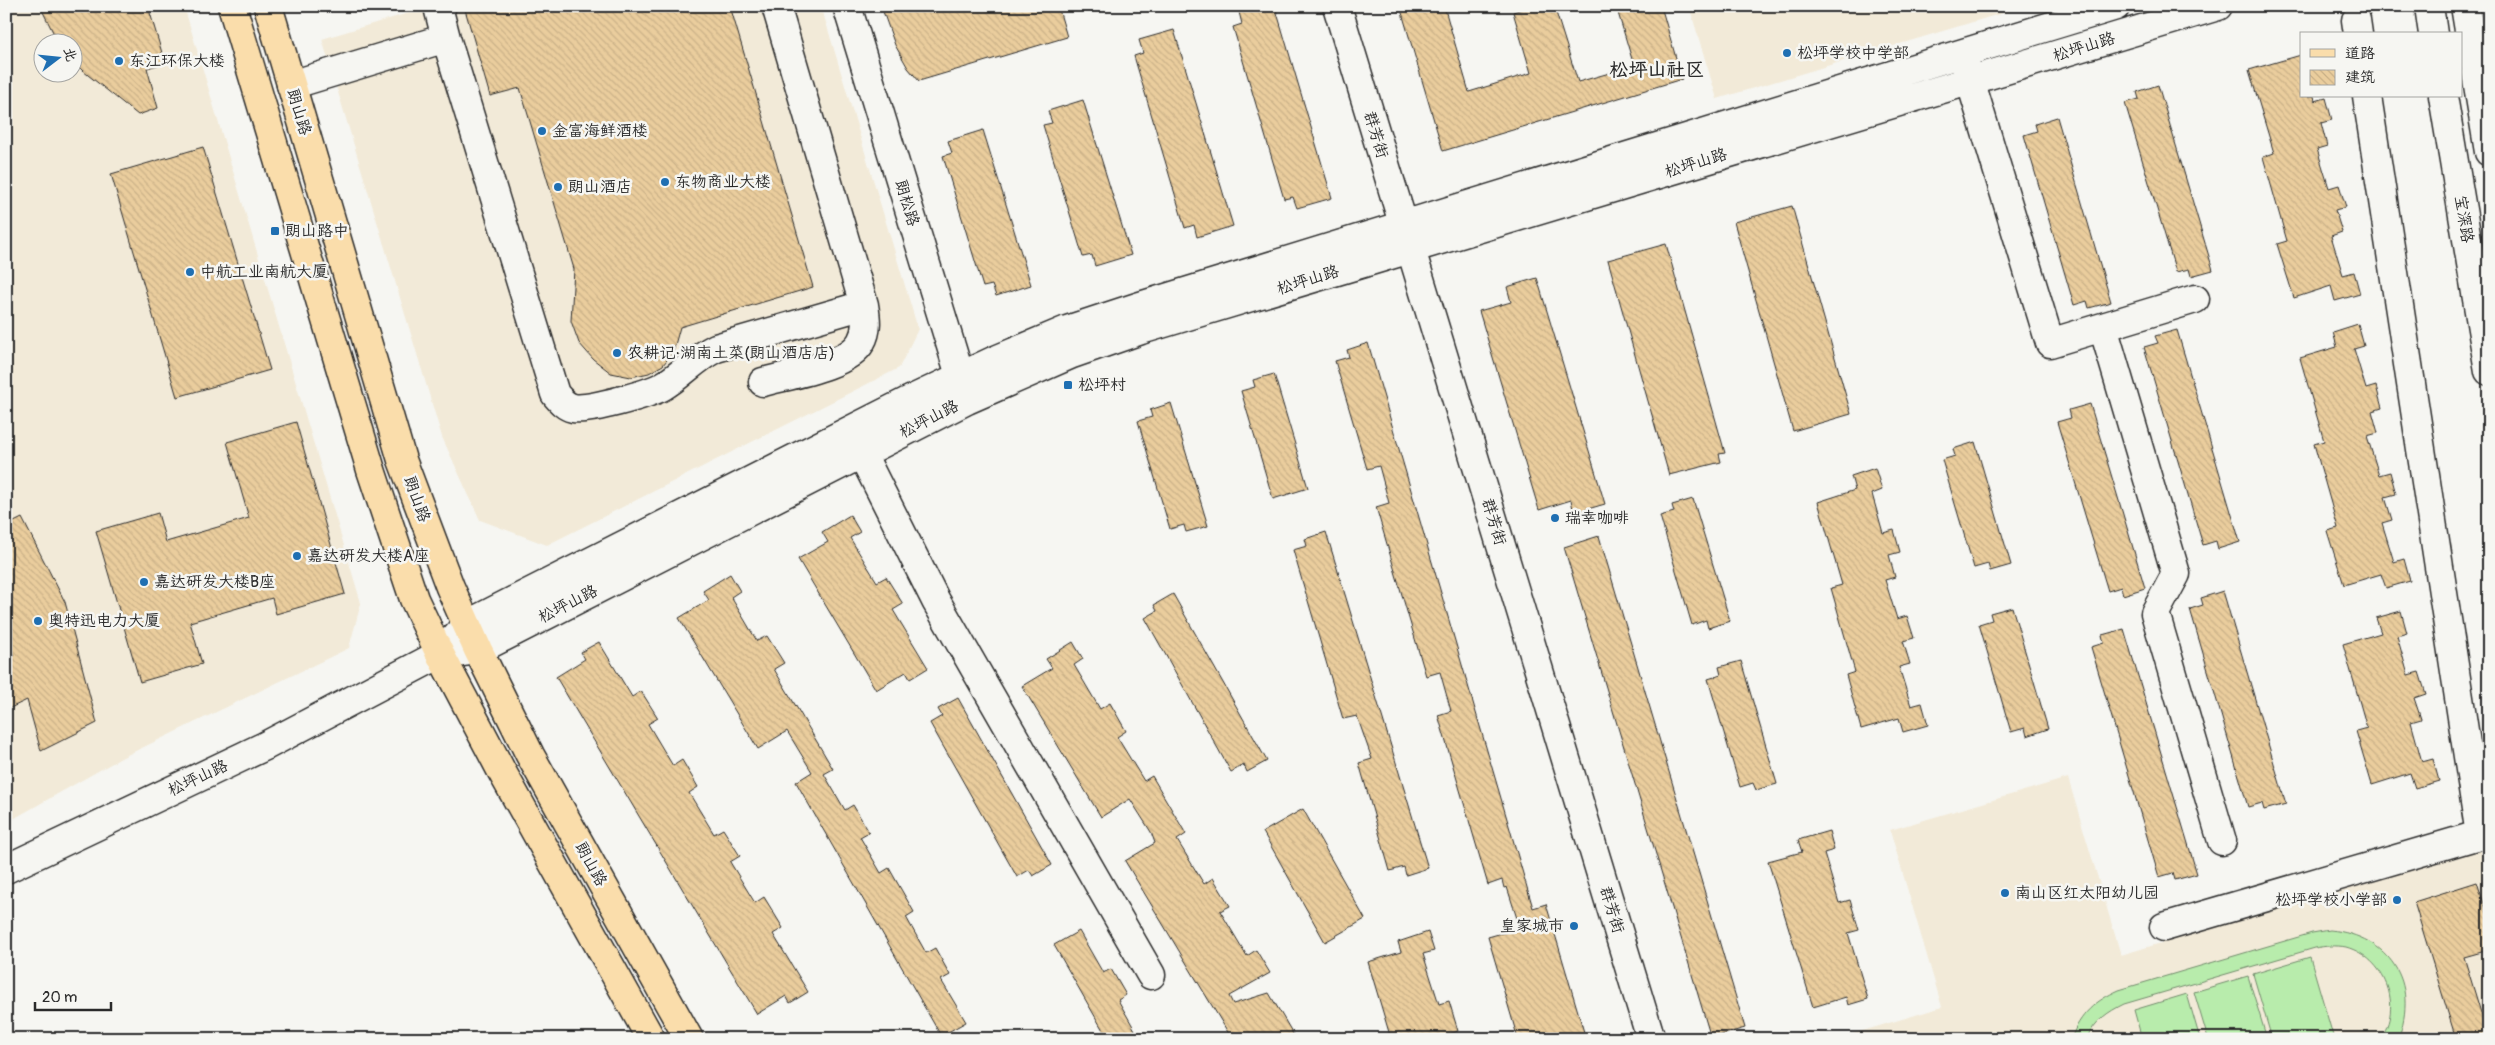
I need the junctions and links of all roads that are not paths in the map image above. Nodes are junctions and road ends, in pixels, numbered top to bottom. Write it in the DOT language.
graph roads {
  1 [pos="232,6"];
  2 [pos="268,6"];
  3 [pos="442,6"];
  4 [pos="776,6"];
  5 [pos="847,6"];
  6 [pos="1337,6"];
  7 [pos="2116,6"];
  8 [pos="2218,6"];
  9 [pos="2429,6"];
  10 [pos="2465,6"];
  11 [pos="2433,32"];
  12 [pos="446,38"];
  13 [pos="1962,52"];
  14 [pos="1970,81"];
  15 [pos="291,85"];
  16 [pos="2368,98"];
  17 [pos="2444,98"];
  18 [pos="2489,152"];
  19 [pos="1407,237"];
  20 [pos="2195,299"];
  21 [pos="864,304"];
  22 [pos="2103,327"];
  23 [pos="2489,371"];
  24 [pos="763,382"];
  25 [pos="964,388"];
  26 [pos="856,442"];
  27 [pos="466,625"];
  28 [pos="478,650"];
  29 [pos="440,654"];
  30 [pos="2484,833"];
  31 [pos="2222,841"];
  32 [pos="6,869"];
  33 [pos="2164,928"];
  34 [pos="1151,975"];
  35 [pos="651,1039"];
  36 [pos="689,1039"];
  37 [pos="1651,1039"];
  1 -- 29 [label="main road, 朗山路"];
  2 -- 15 [label="main road, 朗山路"];
  3 -- 12 [label="street"];
  4 -- 21 [label="street"];
  5 -- 25 [label="street, 朗松路"];
  6 -- 19 [label="street, 群芳街"];
  7 -- 13 [label="street, 松坪山路"];
  8 -- 14 [label="street, 松坪山路"];
  9 -- 11 [label="street"];
  10 -- 18 [label="street"];
  12 -- 15 [label="street"];
  12 -- 21 [label="street"];
  13 -- 14 [label="street"];
  13 -- 19 [label="street, 松坪山路"];
  14 -- 19 [label="street, 松坪山路"];
  14 -- 22 [label="street"];
  15 -- 27 [label="main road, 朗山路"];
  16 -- 30 [label="street"];
  17 -- 23 [label="street, 宝深路"];
  19 -- 25 [label="street, 松坪山路"];
  19 -- 37 [label="street, 群芳街"];
  20 -- 22 [label="street"];
  21 -- 24 [label="street"];
  22 -- 31 [label="street"];
  25 -- 26 [label="street, 松坪山路"];
  26 -- 27 [label="street, 松坪山路"];
  26 -- 28 [label="street, 松坪山路"];
  26 -- 34 [label="street"];
  27 -- 28 [label="main road, 朗山路"];
  27 -- 29 [label="street, 松坪山路"];
  28 -- 29 [label="street, 松坪山路"];
  28 -- 36 [label="main road, 朗山路"];
  29 -- 32 [label="street, 松坪山路"];
  29 -- 35 [label="main road, 朗山路"];
  30 -- 33 [label="street"];
}
